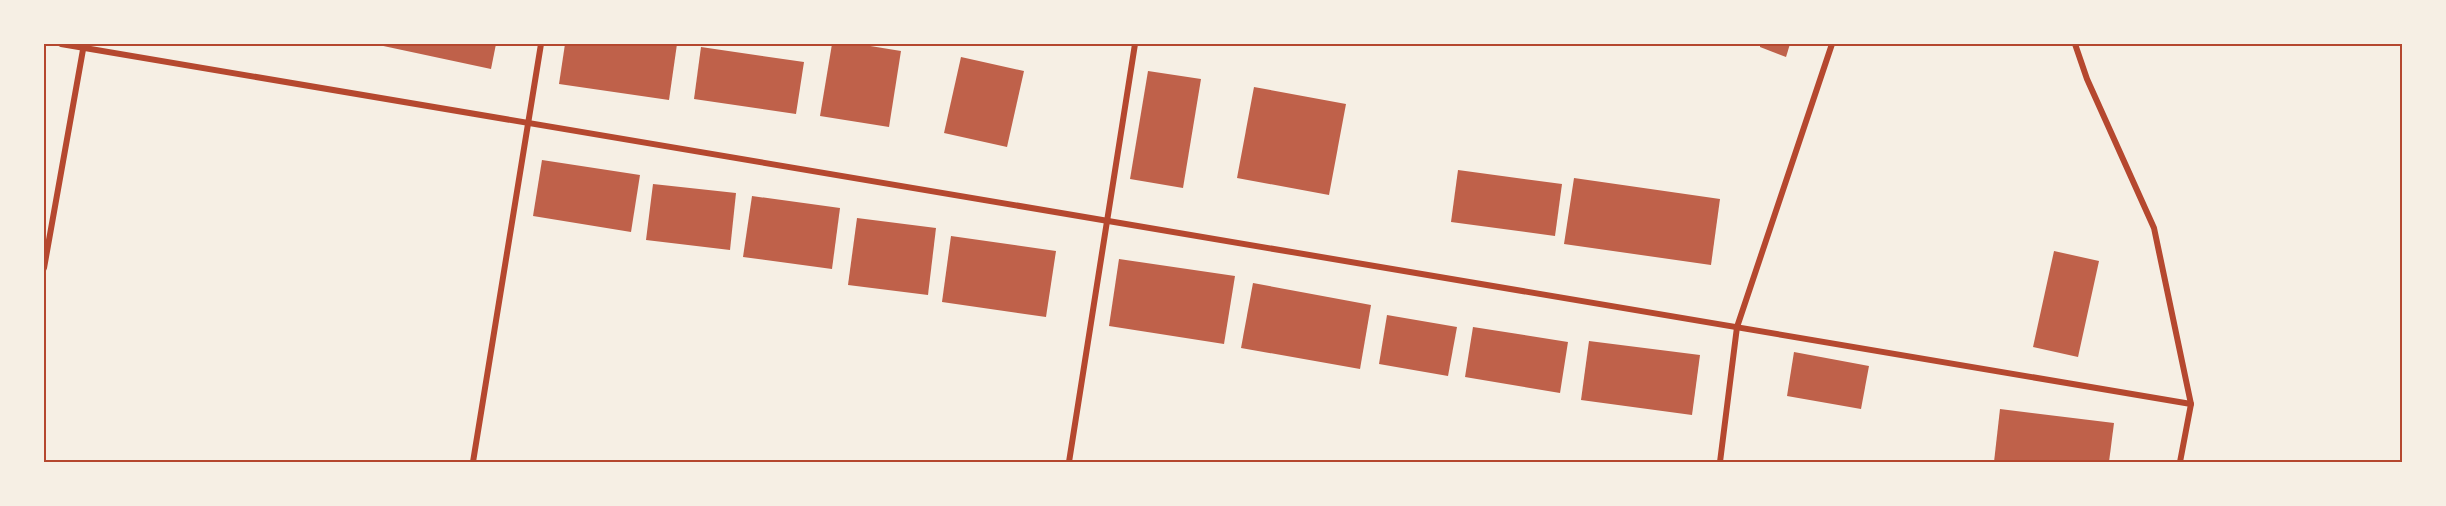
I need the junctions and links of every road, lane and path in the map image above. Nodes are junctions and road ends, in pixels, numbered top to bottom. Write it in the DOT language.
graph roads {
  1 [pos="61,44"];
  2 [pos="541,44"];
  3 [pos="1135,44"];
  4 [pos="1832,44"];
  5 [pos="2075,44"];
  6 [pos="84,46"];
  7 [pos="528,124"];
  8 [pos="1106,221"];
  9 [pos="44,268"];
  10 [pos="1737,327"];
  11 [pos="2191,404"];
  12 [pos="473,462"];
  13 [pos="1069,462"];
  14 [pos="1720,462"];
  15 [pos="2180,462"];
  1 -- 6 [label="street"];
  2 -- 7 [label="street"];
  3 -- 8 [label="street"];
  4 -- 10 [label="street"];
  5 -- 11 [label="street"];
  6 -- 7 [label="street"];
  6 -- 9 [label="street"];
  7 -- 8 [label="street"];
  7 -- 12 [label="street"];
  8 -- 10 [label="street"];
  8 -- 13 [label="street"];
  10 -- 11 [label="street"];
  10 -- 14 [label="street"];
  11 -- 15 [label="street"];
}
